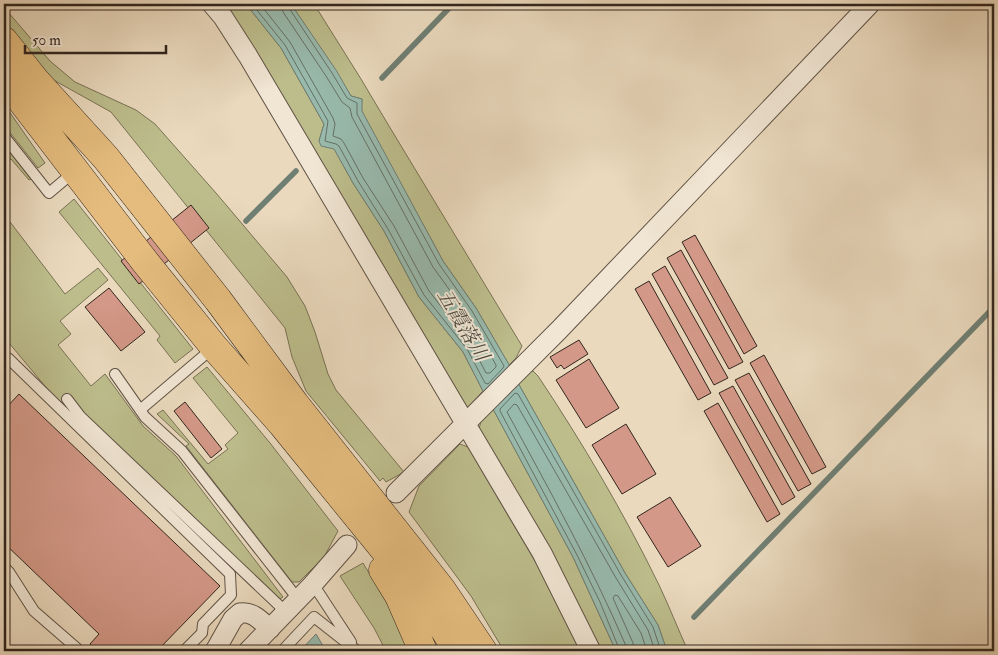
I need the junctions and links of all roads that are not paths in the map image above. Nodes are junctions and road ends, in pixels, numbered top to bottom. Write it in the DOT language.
graph roads {
  1 [pos="212,4"];
  2 [pos="870,4"];
  3 [pos="4,41"];
  4 [pos="4,78"];
  5 [pos="4,136"];
  6 [pos="75,171"];
  7 [pos="214,347"];
  8 [pos="4,362"];
  9 [pos="115,374"];
  10 [pos="67,399"];
  11 [pos="140,410"];
  12 [pos="471,419"];
  13 [pos="331,485"];
  14 [pos="396,493"];
  15 [pos="347,545"];
  16 [pos="4,567"];
  17 [pos="313,584"];
  18 [pos="292,606"];
  19 [pos="463,622"];
  20 [pos="270,629"];
  21 [pos="356,650"];
  22 [pos="80,651"];
  23 [pos="184,651"];
  24 [pos="215,651"];
  25 [pos="248,651"];
  26 [pos="282,651"];
  27 [pos="423,651"];
  28 [pos="458,651"];
  29 [pos="476,651"];
  30 [pos="483,651"];
  31 [pos="591,651"];
  1 -- 12 [label="street"];
  2 -- 12 [label="street"];
  3 -- 19 [label="highway"];
  4 -- 6 [label="highway"];
  5 -- 6 [label="lane"];
  6 -- 7 [label="highway"];
  7 -- 11 [label="lane"];
  7 -- 13 [label="highway"];
  8 -- 23 [label="lane"];
  9 -- 11 [label="lane"];
  10 -- 18 [label="lane"];
  11 -- 18 [label="lane"];
  12 -- 14 [label="street"];
  12 -- 31 [label="street"];
  13 -- 27 [label="highway"];
  13 -- 28 [label="highway"];
  15 -- 17 [label="street"];
  16 -- 22 [label="lane"];
  17 -- 18 [label="street"];
  17 -- 21 [label="lane"];
  18 -- 20 [label="street"];
  19 -- 29 [label="highway"];
  19 -- 30 [label="highway"];
  20 -- 24 [label="street"];
  20 -- 25 [label="street"];
  21 -- 26 [label="lane"];
}
